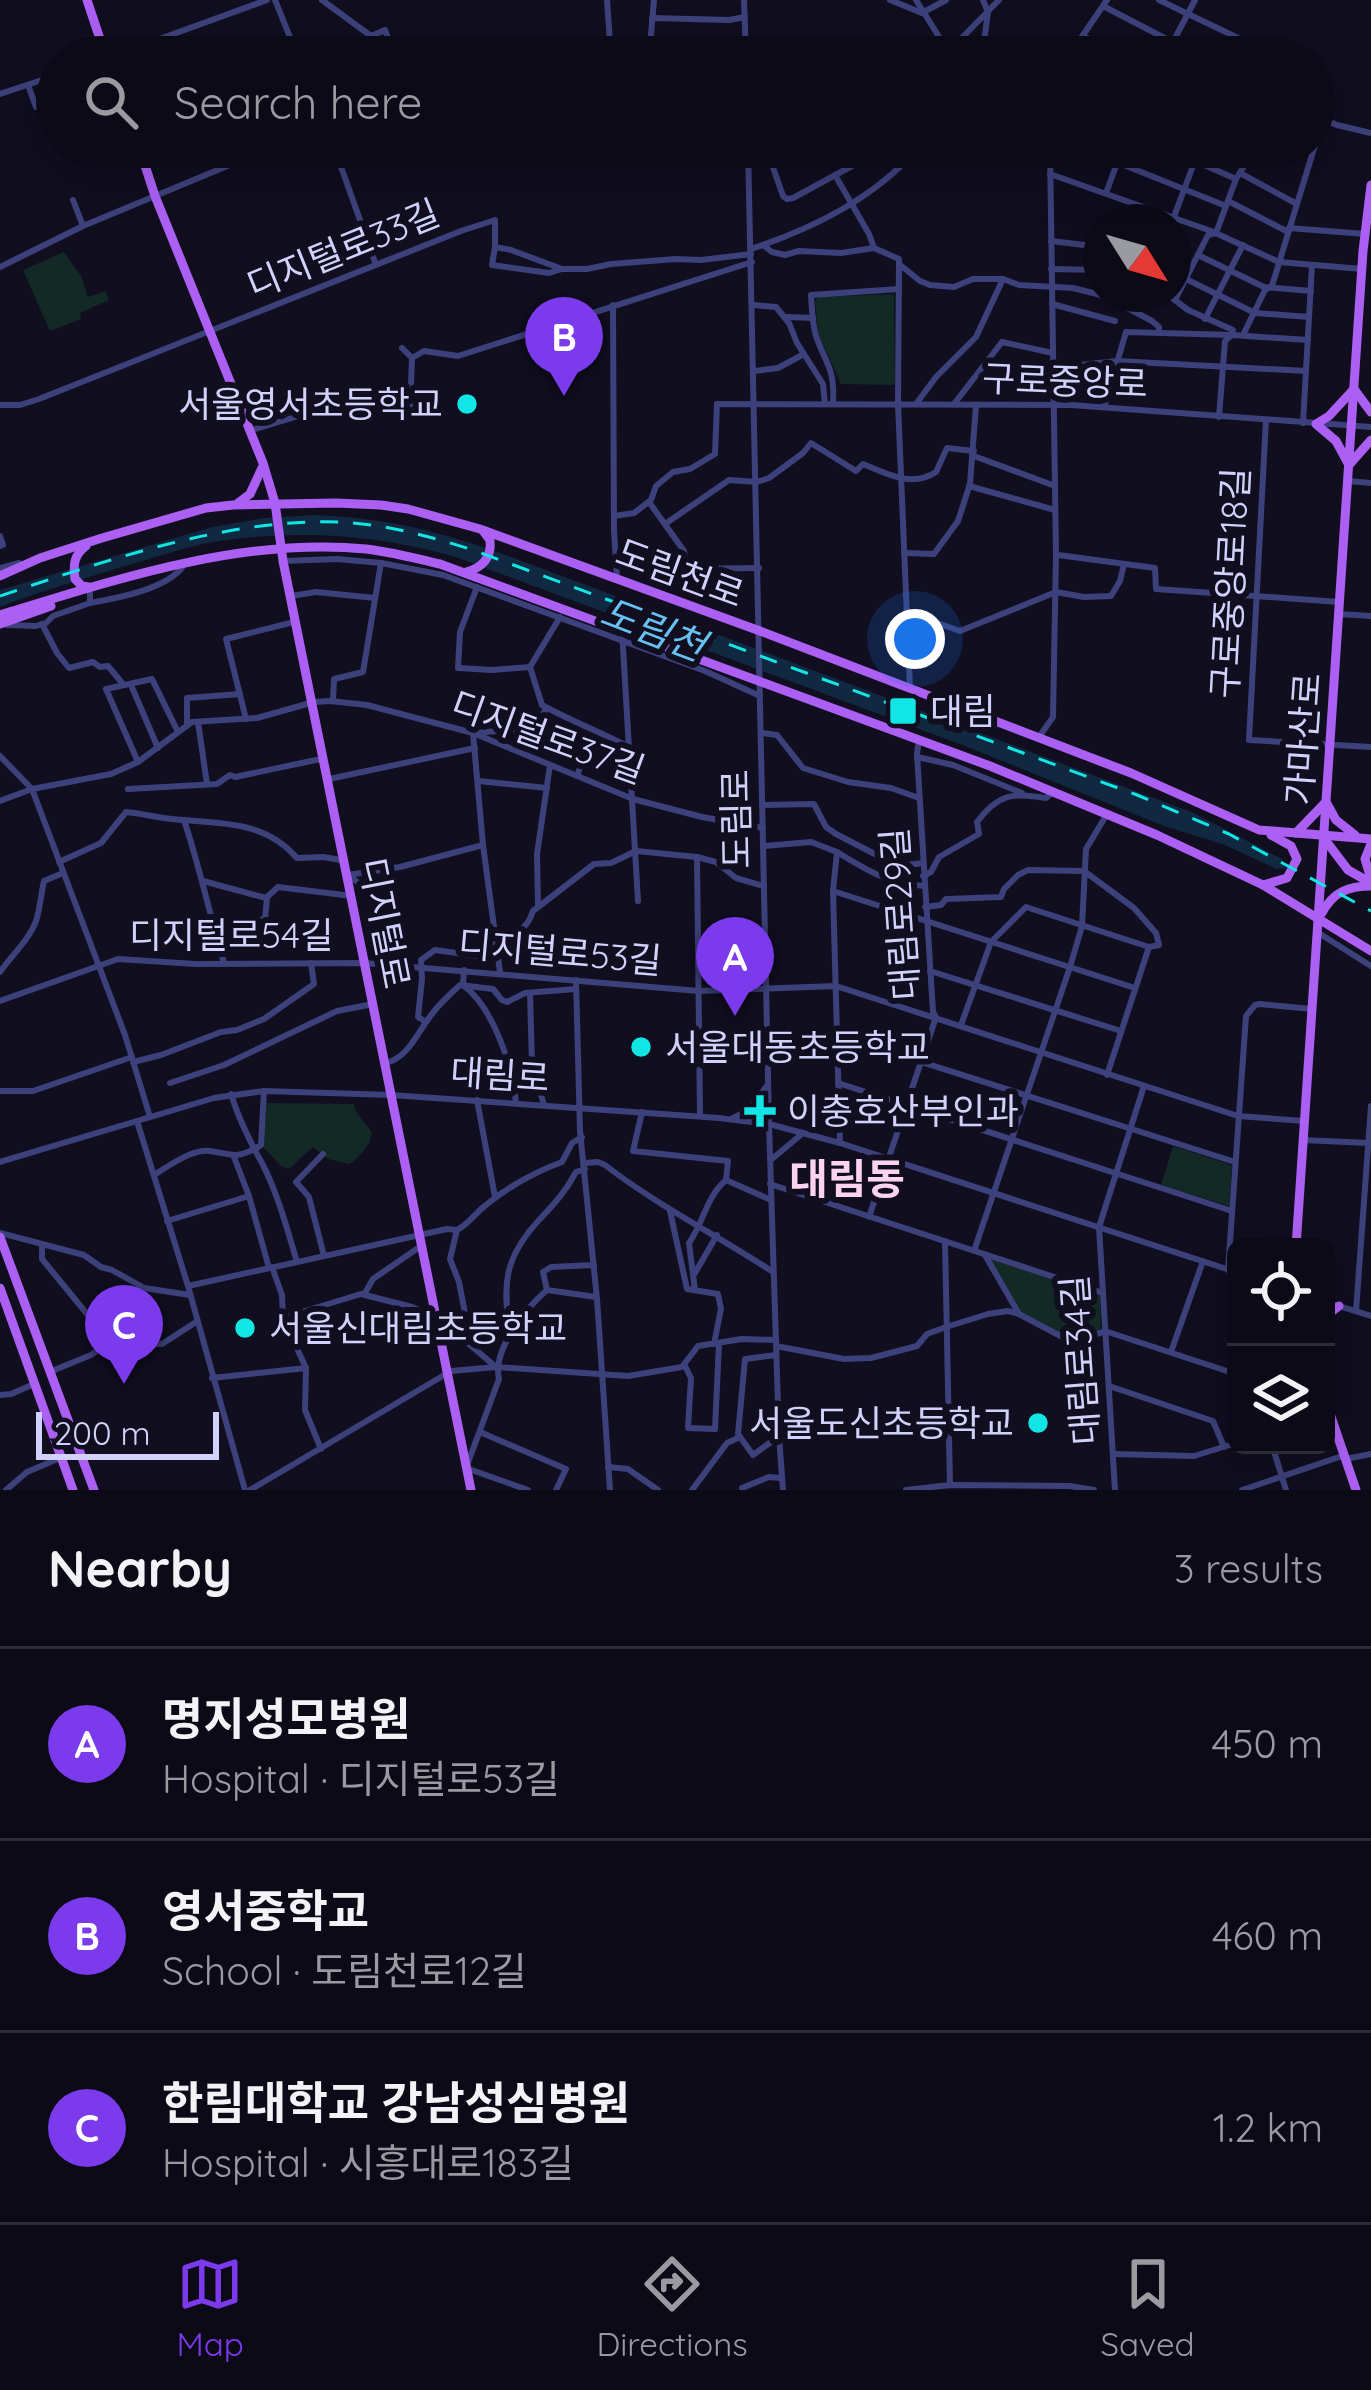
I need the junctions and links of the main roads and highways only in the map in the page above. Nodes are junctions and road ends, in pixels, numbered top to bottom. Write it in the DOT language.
graph roads {
  1 [pos="87,0"];
  2 [pos="100,36"];
  3 [pos="146,168"];
  4 [pos="1371,185"];
  5 [pos="1368,227"];
  6 [pos="1354,389"];
  7 [pos="1371,412"];
  8 [pos="1371,440"];
  9 [pos="262,463"];
  10 [pos="1349,464"];
  11 [pos="233,505"];
  12 [pos="276,507"];
  13 [pos="483,531"];
  14 [pos="91,542"];
  15 [pos="282,551"];
  16 [pos="2,569"];
  17 [pos="467,572"];
  18 [pos="92,594"];
  19 [pos="1,615"];
  20 [pos="0,625"];
  21 [pos="1326,802"];
  22 [pos="1258,830"];
  23 [pos="1296,833"];
  24 [pos="1324,836"];
  25 [pos="1367,840"];
  26 [pos="1371,883"];
  27 [pos="1263,885"];
  28 [pos="1318,920"];
  29 [pos="1371,951"];
  30 [pos="0,1235"];
  31 [pos="1297,1238"];
  32 [pos="0,1288"];
  33 [pos="1339,1306"];
  34 [pos="1335,1309"];
  35 [pos="1335,1427"];
  36 [pos="73,1490"];
  37 [pos="94,1490"];
  38 [pos="471,1490"];
  39 [pos="1357,1490"];
  1 -- 2 [label="main road"];
  3 -- 9 [label="main road"];
  4 -- 5 [label="main road, 가마산로"];
  5 -- 6 [label="main road, 가마산로"];
  6 -- 7 [label="main road"];
  6 -- 10 [label="main road, 가마산로"];
  6 -- 10 [label="main road"];
  8 -- 10 [label="main road"];
  9 -- 11 [label="main road"];
  9 -- 12 [label="main road"];
  10 -- 21 [label="main road, 가마산로"];
  11 -- 12 [label="main road, 도림천로"];
  11 -- 14 [label="main road, 도림천로"];
  12 -- 13 [label="main road, 도림천로"];
  12 -- 15 [label="main road, 디지털로"];
  13 -- 17 [label="main road"];
  13 -- 22 [label="main road, 도림천로"];
  14 -- 16 [label="main road, 도림천로"];
  14 -- 18 [label="main road"];
  15 -- 17 [label="main road, 도림천로"];
  15 -- 18 [label="main road, 도림천로"];
  15 -- 38 [label="main road, 디지털로"];
  17 -- 27 [label="main road, 도림천로"];
  18 -- 19 [label="main road"];
  18 -- 20 [label="main road"];
  21 -- 23 [label="main road"];
  21 -- 24 [label="main road, 가마산로"];
  21 -- 25 [label="main road"];
  22 -- 23 [label="main road, 도림천로"];
  22 -- 27 [label="main road"];
  23 -- 24 [label="main road, 도림천로"];
  24 -- 25 [label="main road, 도림천로"];
  24 -- 26 [label="main road"];
  24 -- 28 [label="main road, 가마산로"];
  25 -- 26 [label="main road"];
  26 -- 28 [label="main road"];
  27 -- 28 [label="main road, 도림천로"];
  28 -- 29 [label="main road, 도림천로"];
  28 -- 31 [label="main road, 가마산로"];
  30 -- 37 [label="main road"];
  32 -- 36 [label="main road"];
  33 -- 34 [label="main road"];
  35 -- 39 [label="main road"];
}
